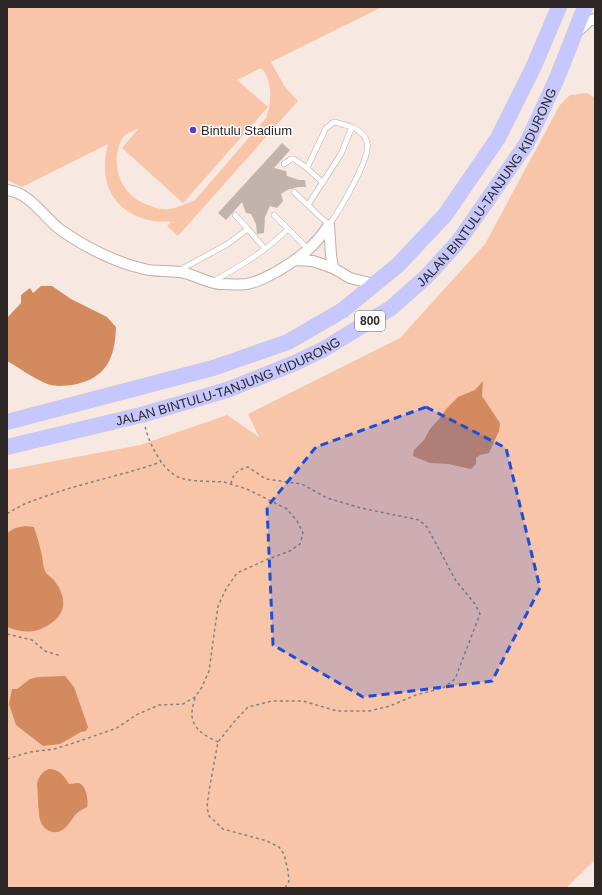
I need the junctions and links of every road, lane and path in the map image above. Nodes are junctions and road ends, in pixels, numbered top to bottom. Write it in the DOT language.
graph roads {
  1 [pos="559,7"];
  2 [pos="585,7"];
  3 [pos="595,19"];
  4 [pos="574,34"];
  5 [pos="352,127"];
  6 [pos="284,164"];
  7 [pos="307,168"];
  8 [pos="323,184"];
  9 [pos="7,190"];
  10 [pos="294,192"];
  11 [pos="308,205"];
  12 [pos="235,215"];
  13 [pos="274,215"];
  14 [pos="329,225"];
  15 [pos="248,229"];
  16 [pos="288,229"];
  17 [pos="265,248"];
  18 [pos="309,250"];
  19 [pos="296,260"];
  20 [pos="333,268"];
  21 [pos="178,271"];
  22 [pos="212,282"];
  23 [pos="374,284"];
  24 [pos="142,415"];
  25 [pos="7,422"];
  26 [pos="7,448"];
  27 [pos="161,462"];
  28 [pos="230,484"];
  29 [pos="7,514"];
  30 [pos="7,634"];
  31 [pos="61,656"];
  32 [pos="195,697"];
  33 [pos="218,742"];
  34 [pos="7,759"];
  35 [pos="285,888"];
  1 -- 23 [label="main road, JALAN BINTULU-TANJUNG KIDURONG / 800"];
  2 -- 4 [label="main road, JALAN BINTULU-TANJUNG KIDURONG / 800"];
  3 -- 4 [label="street"];
  4 -- 24 [label="main road, JALAN BINTULU-TANJUNG KIDURONG / 800"];
  5 -- 7 [label="lane"];
  5 -- 8 [label="lane"];
  5 -- 14 [label="lane"];
  6 -- 7 [label="lane"];
  7 -- 8 [label="lane"];
  8 -- 11 [label="lane"];
  9 -- 21 [label="street"];
  10 -- 11 [label="lane"];
  11 -- 14 [label="lane"];
  12 -- 15 [label="lane"];
  13 -- 16 [label="lane"];
  14 -- 18 [label="street"];
  14 -- 20 [label="street"];
  15 -- 17 [label="lane"];
  15 -- 21 [label="lane"];
  16 -- 17 [label="lane"];
  16 -- 18 [label="lane"];
  17 -- 22 [label="lane"];
  18 -- 19 [label="street"];
  19 -- 20 [label="street"];
  19 -- 22 [label="street"];
  20 -- 23 [label="street"];
  21 -- 22 [label="street"];
  23 -- 25 [label="main road, JALAN BINTULU-TANJUNG KIDURONG / 800"];
  24 -- 26 [label="main road, JALAN BINTULU-TANJUNG KIDURONG / 800"];
  24 -- 27 [label="path"];
  27 -- 28 [label="path"];
  27 -- 29 [label="path"];
  28 -- 32 [label="path"];
  28 -- 33 [label="path"];
  30 -- 31 [label="path"];
  32 -- 33 [label="path"];
  32 -- 34 [label="path"];
  33 -- 35 [label="path"];
}
